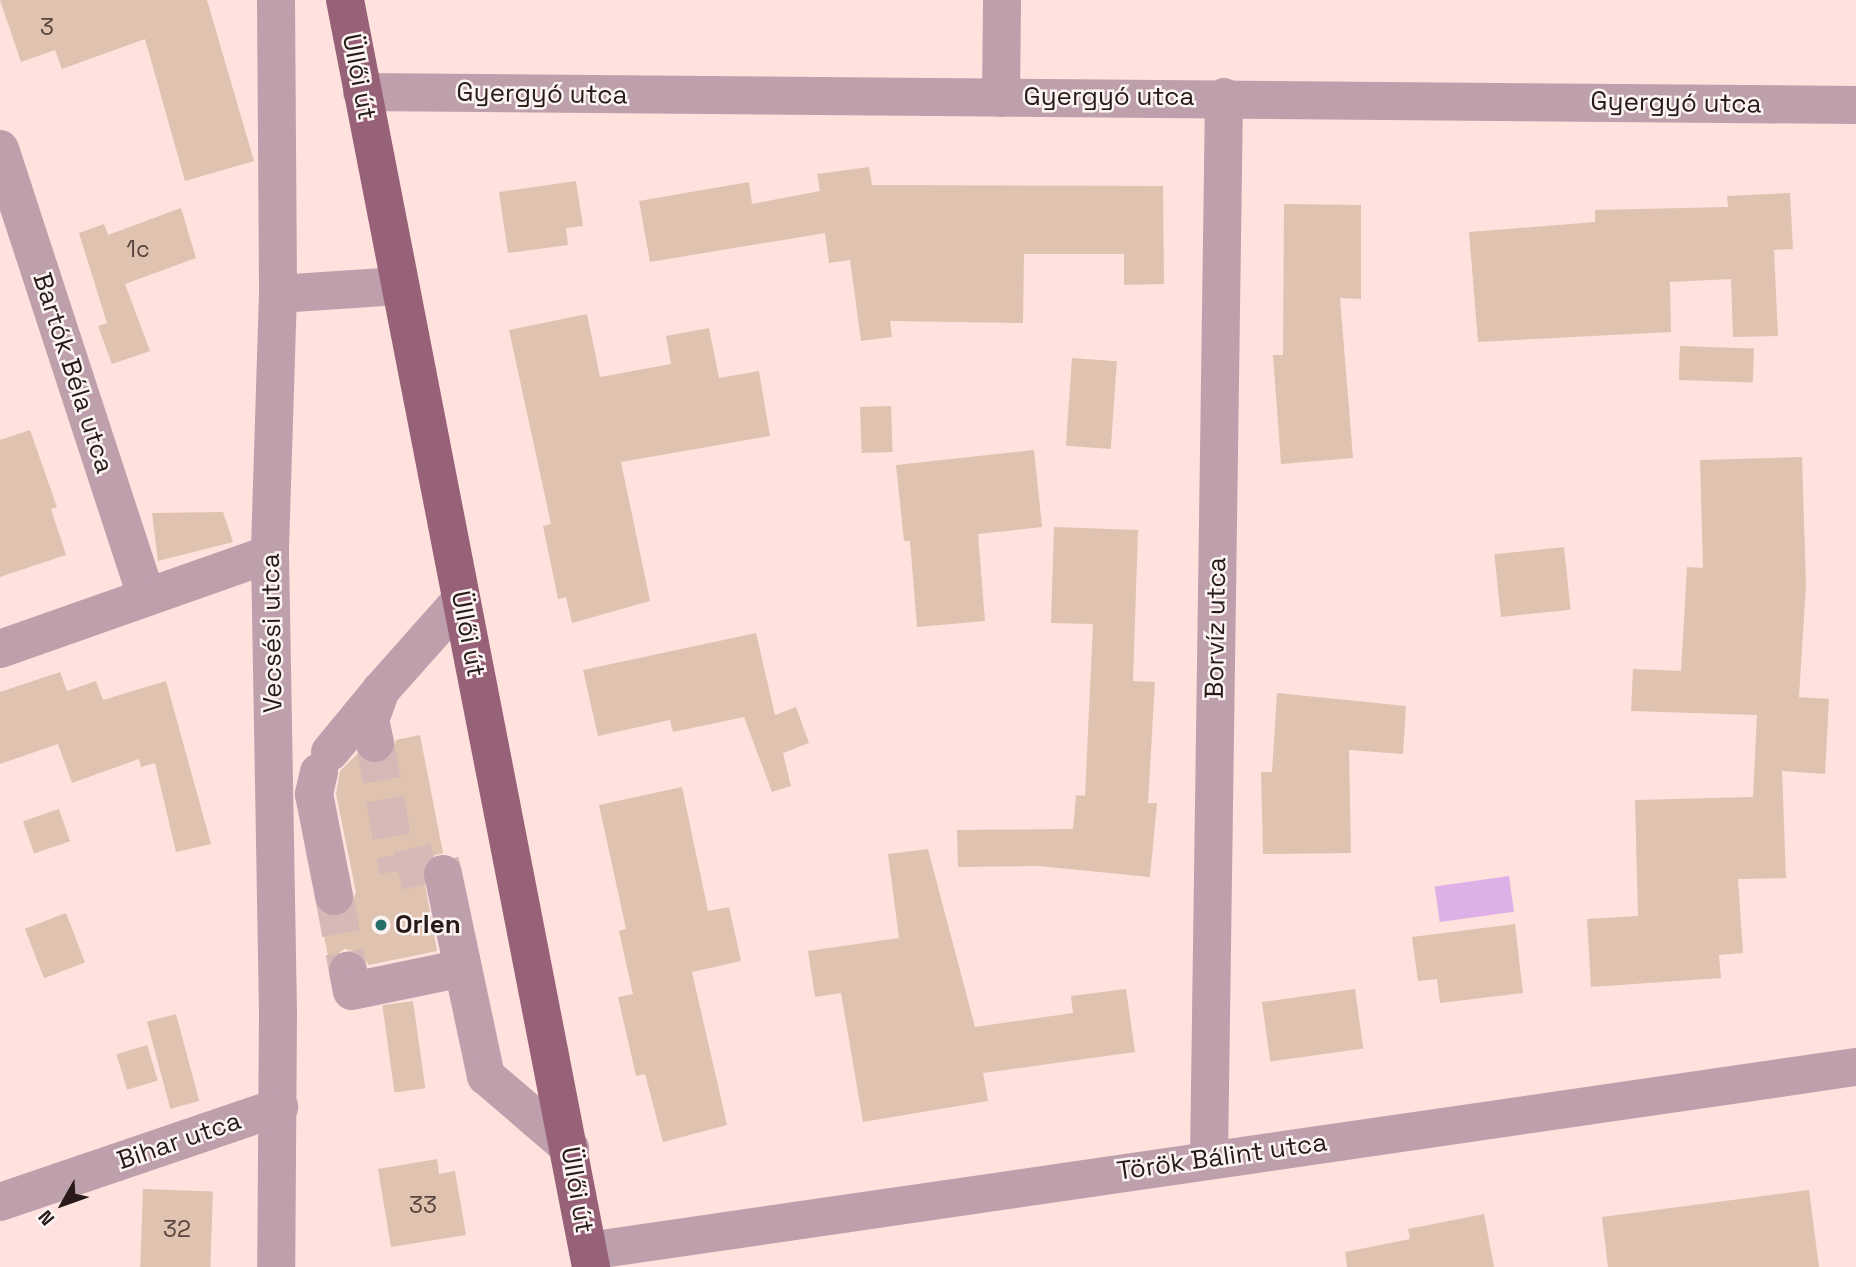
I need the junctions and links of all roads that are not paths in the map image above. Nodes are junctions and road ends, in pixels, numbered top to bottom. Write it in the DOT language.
graph roads {
  1 [pos="276,0"];
  2 [pos="345,0"];
  3 [pos="1002,0"];
  4 [pos="362,92"];
  5 [pos="1224,97"];
  6 [pos="1001,98"];
  7 [pos="1856,105"];
  8 [pos="0,149"];
  9 [pos="399,286"];
  10 [pos="278,294"];
  11 [pos="270,554"];
  12 [pos="146,596"];
  13 [pos="461,600"];
  14 [pos="0,649"];
  15 [pos="381,690"];
  16 [pos="375,743"];
  17 [pos="443,874"];
  18 [pos="334,896"];
  19 [pos="463,968"];
  20 [pos="348,971"];
  21 [pos="1856,1067"];
  22 [pos="279,1107"];
  23 [pos="570,1149"];
  24 [pos="1209,1159"];
  25 [pos="0,1202"];
  26 [pos="589,1259"];
  27 [pos="276,1267"];
  1 -- 10 [label="street, Vecsési utca"];
  2 -- 4 [label="main road, Üllői út"];
  3 -- 6 [label="street"];
  4 -- 6 [label="street, Gyergyó utca"];
  4 -- 9 [label="main road, Üllői út"];
  5 -- 6 [label="street, Gyergyó utca"];
  5 -- 7 [label="street, Gyergyó utca"];
  5 -- 24 [label="street, Borvíz utca"];
  8 -- 12 [label="street, Bartók Béla utca"];
  9 -- 10 [label="street"];
  9 -- 13 [label="main road, Üllői út"];
  10 -- 11 [label="street, Vecsési utca"];
  11 -- 12 [label="street"];
  11 -- 22 [label="street, Vecsési utca"];
  12 -- 14 [label="street"];
  13 -- 15 [label="street"];
  13 -- 23 [label="main road, Üllői út"];
  15 -- 16 [label="street"];
  15 -- 18 [label="street"];
  17 -- 19 [label="street"];
  19 -- 20 [label="street"];
  19 -- 23 [label="street"];
  21 -- 24 [label="street, Török Bálint utca"];
  22 -- 25 [label="street, Bihar utca"];
  22 -- 27 [label="street, Vecsési utca"];
  23 -- 26 [label="main road, Üllői út"];
  24 -- 26 [label="street, Török Bálint utca"];
}
